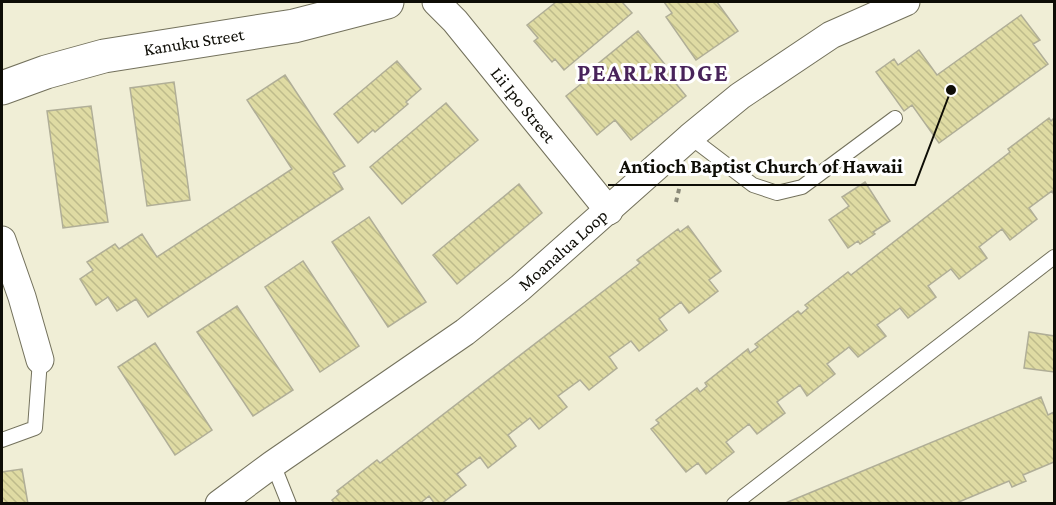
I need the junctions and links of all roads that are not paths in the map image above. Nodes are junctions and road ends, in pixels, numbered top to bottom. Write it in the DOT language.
graph roads {
  1 [pos="387,2"];
  2 [pos="436,2"];
  3 [pos="906,2"];
  4 [pos="2,88"];
  5 [pos="895,118"];
  6 [pos="690,137"];
  7 [pos="609,211"];
  8 [pos="2,240"];
  9 [pos="1054,257"];
  10 [pos="40,360"];
  11 [pos="2,440"];
  12 [pos="273,464"];
  13 [pos="219,504"];
  14 [pos="289,504"];
  15 [pos="734,504"];
  1 -- 4 [label="street, Kanuku Street"];
  2 -- 7 [label="street, Lii Ipo Street"];
  3 -- 6 [label="street, Moanalua Loop"];
  5 -- 6 [label="lane"];
  6 -- 7 [label="street, Moanalua Loop"];
  7 -- 12 [label="street, Moanalua Loop"];
  8 -- 10 [label="street"];
  9 -- 15 [label="lane"];
  10 -- 11 [label="lane"];
  12 -- 13 [label="street, Moanalua Loop"];
  12 -- 14 [label="lane"];
}
